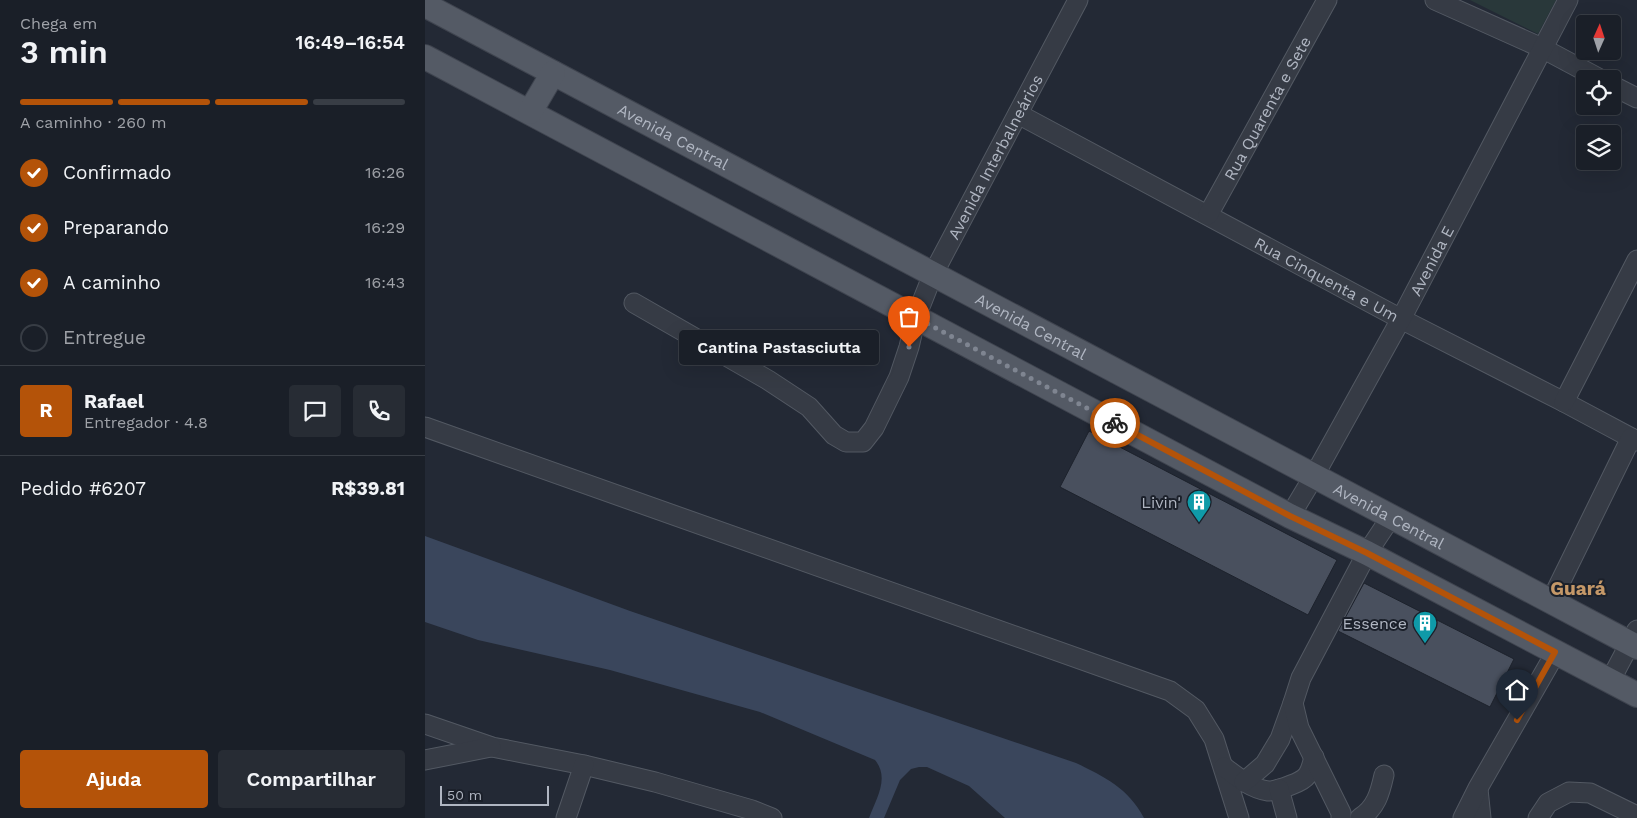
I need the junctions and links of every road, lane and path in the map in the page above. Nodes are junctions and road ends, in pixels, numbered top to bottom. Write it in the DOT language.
graph roads {
  1 [pos="1078,0"];
  2 [pos="1327,0"];
  3 [pos="1435,0"];
  4 [pos="1568,0"];
  5 [pos="425,5"];
  6 [pos="1542,48"];
  7 [pos="425,58"];
  8 [pos="1583,70"];
  9 [pos="553,73"];
  10 [pos="1621,90"];
  11 [pos="1637,98"];
  12 [pos="530,112"];
  13 [pos="1018,114"];
  14 [pos="1208,215"];
  15 [pos="1637,260"];
  16 [pos="933,274"];
  17 [pos="634,303"];
  18 [pos="915,317"];
  19 [pos="1401,319"];
  20 [pos="1564,402"];
  21 [pos="425,427"];
  22 [pos="1634,440"];
  23 [pos="1314,476"];
  24 [pos="1290,516"];
  25 [pos="1391,517"];
  26 [pos="1367,553"];
  27 [pos="1551,601"];
  28 [pos="1635,640"];
  29 [pos="1555,652"];
  30 [pos="1610,681"];
  31 [pos="1637,695"];
  32 [pos="1293,703"];
  33 [pos="425,724"];
  34 [pos="492,747"];
  35 [pos="1314,758"];
  36 [pos="425,760"];
  37 [pos="584,764"];
  38 [pos="1224,767"];
  39 [pos="1384,775"];
  40 [pos="1244,782"];
  41 [pos="1478,788"];
  42 [pos="1279,789"];
  43 [pos="1637,816"];
  44 [pos="566,818"];
  45 [pos="772,818"];
  46 [pos="1239,818"];
  47 [pos="1287,818"];
  48 [pos="1341,818"];
  49 [pos="1360,818"];
  50 [pos="1463,818"];
  51 [pos="1481,818"];
  52 [pos="1538,818"];
  1 -- 13 [label="street, Avenida Interbalneários"];
  2 -- 14 [label="street, Rua Quarenta e Sete"];
  3 -- 6 [label="street"];
  4 -- 6 [label="street, Avenida E"];
  5 -- 9 [label="main road, Avenida Central"];
  6 -- 8 [label="street"];
  6 -- 19 [label="street, Avenida E"];
  7 -- 12 [label="main road"];
  9 -- 12 [label="main road"];
  9 -- 16 [label="main road, Avenida Central"];
  10 -- 11 [label="street"];
  12 -- 18 [label="main road"];
  13 -- 14 [label="street, Rua Cinquenta e Um"];
  13 -- 16 [label="street, Avenida Interbalneários"];
  14 -- 19 [label="street, Rua Cinquenta e Um"];
  15 -- 20 [label="street"];
  16 -- 18 [label="street, Avenida Interbalneários"];
  16 -- 23 [label="main road, Avenida Central"];
  17 -- 18 [label="street, Avenida Interbalneários"];
  18 -- 24 [label="main road"];
  19 -- 20 [label="street, Rua Cinquenta e Um"];
  19 -- 23 [label="street, Avenida E"];
  20 -- 22 [label="street, Rua Cinquenta e Um"];
  21 -- 38 [label="street"];
  22 -- 27 [label="street"];
  23 -- 24 [label="street, Avenida E"];
  23 -- 25 [label="main road, Avenida Central"];
  24 -- 26 [label="main road"];
  25 -- 26 [label="street"];
  25 -- 27 [label="main road, Avenida Central"];
  26 -- 29 [label="main road"];
  26 -- 32 [label="street"];
  27 -- 28 [label="main road, Avenida Central"];
  28 -- 30 [label="street"];
  29 -- 30 [label="main road"];
  29 -- 41 [label="street"];
  30 -- 31 [label="main road"];
  32 -- 35 [label="street"];
  32 -- 40 [label="street"];
  33 -- 34 [label="street"];
  34 -- 36 [label="street"];
  34 -- 37 [label="street"];
  35 -- 42 [label="street"];
  35 -- 48 [label="street"];
  37 -- 44 [label="street"];
  37 -- 45 [label="street"];
  38 -- 40 [label="street"];
  38 -- 46 [label="street"];
  39 -- 49 [label="street"];
  40 -- 42 [label="street"];
  41 -- 50 [label="street"];
  41 -- 51 [label="street"];
  42 -- 47 [label="street"];
  43 -- 52 [label="street"];
}
